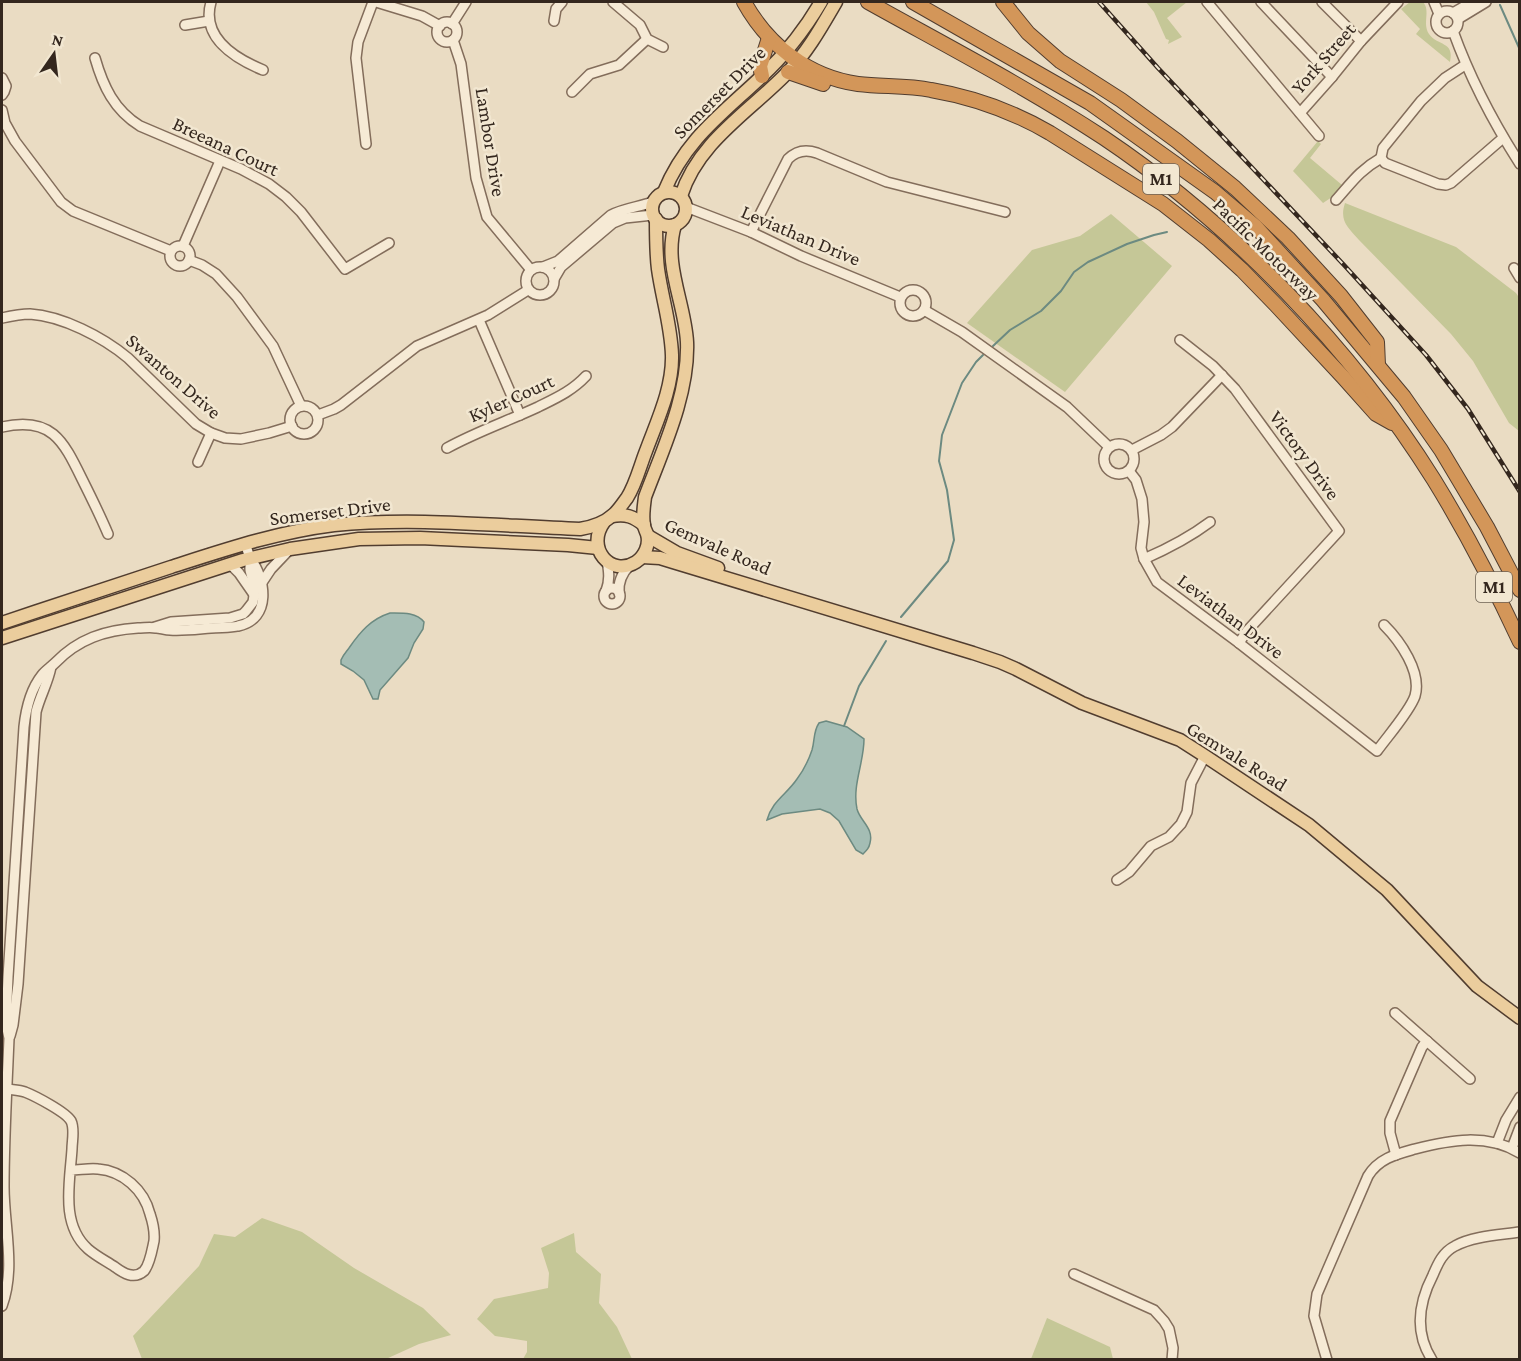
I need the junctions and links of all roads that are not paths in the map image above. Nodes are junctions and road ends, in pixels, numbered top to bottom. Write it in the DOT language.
graph roads {
  1 [pos="211,2"];
  2 [pos="374,2"];
  3 [pos="466,2"];
  4 [pos="562,2"];
  5 [pos="613,2"];
  6 [pos="744,2"];
  7 [pos="868,2"];
  8 [pos="913,2"];
  9 [pos="1004,2"];
  10 [pos="1207,2"];
  11 [pos="1261,2"];
  12 [pos="1322,2"];
  13 [pos="1434,2"];
  14 [pos="1472,2"];
  15 [pos="1486,2"];
  16 [pos="1394,3"];
  17 [pos="827,4"];
  18 [pos="1439,14"];
  19 [pos="1455,16"];
  20 [pos="209,21"];
  21 [pos="554,21"];
  22 [pos="452,24"];
  23 [pos="185,25"];
  24 [pos="440,26"];
  25 [pos="1453,31"];
  26 [pos="769,38"];
  27 [pos="647,39"];
  28 [pos="453,40"];
  29 [pos="1361,41"];
  30 [pos="663,47"];
  31 [pos="786,51"];
  32 [pos="95,58"];
  33 [pos="798,61"];
  34 [pos="1465,65"];
  35 [pos="263,70"];
  36 [pos="788,72"];
  37 [pos="762,76"];
  38 [pos="1332,77"];
  39 [pos="2,78"];
  40 [pos="879,85"];
  41 [pos="572,92"];
  42 [pos="2,95"];
  43 [pos="2,110"];
  44 [pos="1300,113"];
  45 [pos="1319,136"];
  46 [pos="1503,138"];
  47 [pos="366,144"];
  48 [pos="1381,159"];
  49 [pos="220,161"];
  50 [pos="1520,164"];
  51 [pos="664,192"];
  52 [pos="1336,200"];
  53 [pos="653,202"];
  54 [pos="683,202"];
  55 [pos="1005,212"];
  56 [pos="654,217"];
  57 [pos="675,225"];
  58 [pos="751,232"];
  59 [pos="389,243"];
  60 [pos="183,246"];
  61 [pos="171,251"];
  62 [pos="189,260"];
  63 [pos="543,267"];
  64 [pos="1514,268"];
  65 [pos="531,270"];
  66 [pos="1520,278"];
  67 [pos="554,279"];
  68 [pos="528,290"];
  69 [pos="900,297"];
  70 [pos="924,310"];
  71 [pos="2,318"];
  72 [pos="479,320"];
  73 [pos="1180,340"];
  74 [pos="1378,364"];
  75 [pos="1222,375"];
  76 [pos="586,376"];
  77 [pos="301,406"];
  78 [pos="318,415"];
  79 [pos="520,415"];
  80 [pos="1397,425"];
  81 [pos="291,426"];
  82 [pos="2,427"];
  83 [pos="211,433"];
  84 [pos="1109,447"];
  85 [pos="447,448"];
  86 [pos="1132,450"];
  87 [pos="198,462"];
  88 [pos="1129,471"];
  89 [pos="608,519"];
  90 [pos="1210,522"];
  91 [pos="646,530"];
  92 [pos="108,534"];
  93 [pos="245,543"];
  94 [pos="290,549"];
  95 [pos="598,549"];
  96 [pos="642,557"];
  97 [pos="250,558"];
  98 [pos="1144,559"];
  99 [pos="607,561"];
  100 [pos="230,564"];
  101 [pos="630,565"];
  102 [pos="261,584"];
  103 [pos="1520,590"];
  104 [pos="606,591"];
  105 [pos="771,591"];
  106 [pos="619,593"];
  107 [pos="255,596"];
  108 [pos="2,623"];
  109 [pos="1384,625"];
  110 [pos="154,627"];
  111 [pos="2,638"];
  112 [pos="1520,642"];
  113 [pos="1239,643"];
  114 [pos="1205,756"];
  115 [pos="1117,880"];
  116 [pos="1395,1013"];
  117 [pos="1520,1018"];
  118 [pos="1427,1041"];
  119 [pos="1470,1079"];
  120 [pos="7,1089"];
  121 [pos="1520,1097"];
  122 [pos="1520,1127"];
  123 [pos="1497,1143"];
  124 [pos="1516,1150"];
  125 [pos="1396,1155"];
  126 [pos="71,1170"];
  127 [pos="1520,1232"];
  128 [pos="1074,1274"];
  129 [pos="4,1284"];
  130 [pos="2,1306"];
  131 [pos="1172,1359"];
  132 [pos="1327,1359"];
  133 [pos="1432,1359"];
  1 -- 20 [label="street"];
  2 -- 24 [label="street, Lambor Drive"];
  2 -- 47 [label="street"];
  3 -- 22 [label="street"];
  4 -- 21 [label="street"];
  5 -- 27 [label="street"];
  6 -- 26 [label="highway"];
  7 -- 80 [label="highway, Pacific Motorway / M1"];
  8 -- 74 [label="highway, Pacific Motorway / M1"];
  9 -- 74 [label="highway"];
  10 -- 44 [label="street"];
  11 -- 38 [label="street"];
  12 -- 29 [label="street"];
  13 -- 18 [label="street"];
  14 -- 19 [label="street"];
  15 -- 19 [label="street"];
  16 -- 29 [label="street, York Street"];
  17 -- 31 [label="main road, Somerset Drive"];
  17 -- 33 [label="main road, Somerset Drive"];
  18 -- 19 [label="street"];
  18 -- 25 [label="street"];
  19 -- 25 [label="street"];
  20 -- 23 [label="street"];
  20 -- 35 [label="street"];
  22 -- 24 [label="street"];
  22 -- 28 [label="street, Lambor Drive"];
  24 -- 28 [label="street, Lambor Drive"];
  25 -- 34 [label="street"];
  26 -- 31 [label="highway"];
  26 -- 37 [label="highway"];
  27 -- 30 [label="street"];
  27 -- 41 [label="street"];
  28 -- 65 [label="street, Lambor Drive"];
  29 -- 38 [label="street, York Street"];
  31 -- 33 [label="highway"];
  31 -- 37 [label="main road, Somerset Drive"];
  32 -- 49 [label="street, Breeana Court"];
  33 -- 36 [label="main road, Somerset Drive"];
  33 -- 40 [label="highway"];
  34 -- 46 [label="street"];
  34 -- 48 [label="street"];
  36 -- 40 [label="highway"];
  36 -- 54 [label="main road, Somerset Drive"];
  37 -- 51 [label="main road, Somerset Drive"];
  38 -- 44 [label="street, York Street"];
  39 -- 42 [label="street"];
  40 -- 80 [label="highway"];
  43 -- 61 [label="street"];
  44 -- 45 [label="street"];
  46 -- 48 [label="street"];
  46 -- 50 [label="street"];
  48 -- 52 [label="street"];
  49 -- 59 [label="street, Breeana Court"];
  49 -- 60 [label="street"];
  51 -- 53 [label="main road, Somerset Drive"];
  51 -- 54 [label="main road"];
  53 -- 56 [label="main road"];
  53 -- 63 [label="street"];
  54 -- 57 [label="main road, Somerset Drive"];
  54 -- 58 [label="street, Leviathan Drive"];
  55 -- 58 [label="street"];
  56 -- 57 [label="main road"];
  56 -- 67 [label="street"];
  56 -- 89 [label="main road"];
  57 -- 91 [label="main road, Somerset Drive"];
  58 -- 69 [label="street, Leviathan Drive"];
  60 -- 61 [label="street"];
  60 -- 62 [label="street"];
  61 -- 62 [label="street"];
  62 -- 77 [label="street"];
  63 -- 65 [label="street"];
  63 -- 67 [label="street"];
  64 -- 66 [label="street"];
  65 -- 68 [label="street"];
  67 -- 68 [label="street"];
  68 -- 72 [label="street, Swanton Drive"];
  69 -- 70 [label="street, Leviathan Drive"];
  69 -- 70 [label="street, Leviathan Drive"];
  70 -- 84 [label="street, Leviathan Drive"];
  71 -- 83 [label="street, Swanton Drive"];
  72 -- 78 [label="street, Swanton Drive"];
  72 -- 79 [label="street"];
  73 -- 75 [label="street"];
  74 -- 103 [label="highway, Pacific Motorway / M1"];
  75 -- 86 [label="street"];
  75 -- 113 [label="street, Victory Drive"];
  76 -- 79 [label="street, Kyler Court"];
  77 -- 78 [label="street"];
  77 -- 81 [label="street"];
  78 -- 81 [label="street, Swanton Drive"];
  79 -- 85 [label="street, Kyler Court"];
  80 -- 112 [label="highway, Pacific Motorway / M1"];
  81 -- 83 [label="street, Swanton Drive"];
  82 -- 92 [label="street"];
  83 -- 87 [label="street"];
  84 -- 86 [label="street"];
  84 -- 88 [label="street"];
  86 -- 88 [label="street"];
  88 -- 98 [label="street, Leviathan Drive"];
  89 -- 91 [label="main road, Somerset Drive"];
  89 -- 93 [label="main road, Somerset Drive"];
  89 -- 95 [label="main road"];
  90 -- 98 [label="street"];
  91 -- 96 [label="main road, Somerset Drive"];
  91 -- 105 [label="main road, Gemvale Road"];
  93 -- 97 [label="street"];
  93 -- 108 [label="main road, Somerset Drive"];
  94 -- 95 [label="main road, Somerset Drive"];
  94 -- 97 [label="main road, Somerset Drive"];
  94 -- 102 [label="street"];
  95 -- 99 [label="main road"];
  96 -- 101 [label="main road"];
  96 -- 105 [label="main road, Gemvale Road"];
  97 -- 100 [label="main road, Somerset Drive"];
  97 -- 102 [label="street"];
  97 -- 107 [label="street"];
  98 -- 113 [label="street, Leviathan Drive"];
  99 -- 101 [label="main road"];
  99 -- 104 [label="street"];
  100 -- 107 [label="street"];
  100 -- 111 [label="main road, Somerset Drive"];
  101 -- 106 [label="street"];
  102 -- 110 [label="street"];
  104 -- 106 [label="street"];
  104 -- 106 [label="street"];
  105 -- 114 [label="main road, Gemvale Road"];
  107 -- 110 [label="street"];
  109 -- 113 [label="street, Leviathan Drive"];
  110 -- 120 [label="street"];
  114 -- 115 [label="street"];
  114 -- 117 [label="main road, Gemvale Road"];
  116 -- 118 [label="street"];
  118 -- 119 [label="street"];
  118 -- 125 [label="street"];
  120 -- 126 [label="street"];
  120 -- 129 [label="street"];
  121 -- 123 [label="street"];
  122 -- 124 [label="street"];
  123 -- 124 [label="street"];
  123 -- 125 [label="street"];
  125 -- 132 [label="street"];
  126 -- 126 [label="street"];
  127 -- 133 [label="street"];
  128 -- 131 [label="street"];
  129 -- 130 [label="street"];
}
